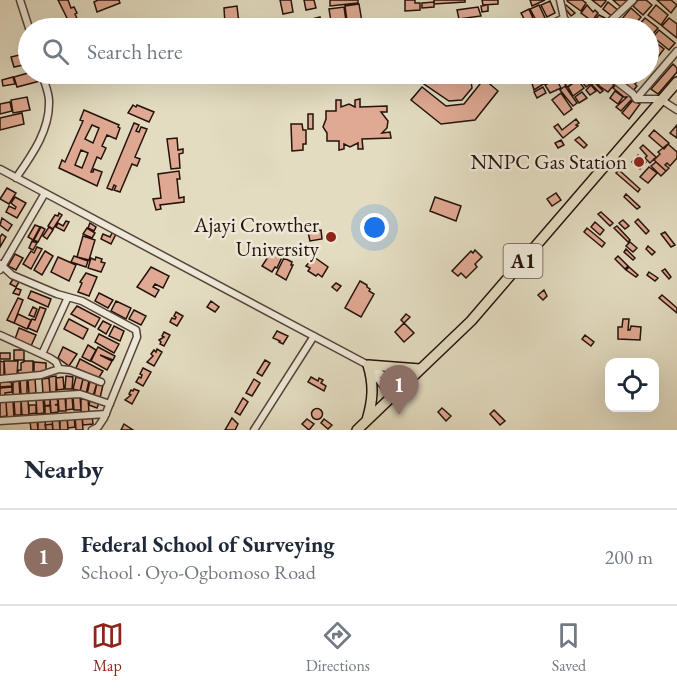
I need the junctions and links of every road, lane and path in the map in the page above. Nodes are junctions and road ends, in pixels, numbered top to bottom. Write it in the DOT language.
graph roads {
  1 [pos="21,0"];
  2 [pos="560,0"];
  3 [pos="633,0"];
  4 [pos="26,18"];
  5 [pos="564,18"];
  6 [pos="614,18"];
  7 [pos="677,51"];
  8 [pos="659,72"];
  9 [pos="677,82"];
  10 [pos="45,84"];
  11 [pos="620,84"];
  12 [pos="649,84"];
  13 [pos="636,99"];
  14 [pos="660,99"];
  15 [pos="677,110"];
  16 [pos="0,169"];
  17 [pos="16,178"];
  18 [pos="45,193"];
  19 [pos="1,266"];
  20 [pos="68,297"];
  21 [pos="0,335"];
  22 [pos="314,336"];
  23 [pos="42,354"];
  24 [pos="372,368"];
  25 [pos="59,369"];
  26 [pos="420,369"];
  27 [pos="0,379"];
  28 [pos="100,382"];
  29 [pos="401,387"];
  30 [pos="392,397"];
  31 [pos="0,399"];
  32 [pos="110,404"];
  33 [pos="106,414"];
  34 [pos="0,421"];
  35 [pos="367,421"];
  36 [pos="92,430"];
  37 [pos="254,430"];
  38 [pos="357,430"];
  1 -- 4 [label="street"];
  2 -- 5 [label="street"];
  3 -- 6 [label="street"];
  7 -- 8 [label="street"];
  9 -- 14 [label="highway, A1"];
  10 -- 17 [label="street"];
  11 -- 13 [label="street"];
  12 -- 13 [label="street"];
  13 -- 14 [label="street"];
  14 -- 15 [label="street"];
  14 -- 26 [label="highway, A1"];
  16 -- 17 [label="street"];
  17 -- 18 [label="street"];
  18 -- 19 [label="street"];
  18 -- 22 [label="street"];
  19 -- 20 [label="street"];
  20 -- 23 [label="street"];
  20 -- 32 [label="street"];
  21 -- 23 [label="street"];
  22 -- 24 [label="street"];
  22 -- 37 [label="street"];
  23 -- 25 [label="street"];
  24 -- 26 [label="highway"];
  24 -- 29 [label="street"];
  24 -- 30 [label="street"];
  24 -- 35 [label="highway"];
  25 -- 27 [label="street"];
  25 -- 28 [label="street"];
  26 -- 29 [label="highway, A1"];
  29 -- 30 [label="highway, A1"];
  30 -- 35 [label="highway, A1"];
  31 -- 32 [label="street"];
  32 -- 33 [label="street"];
  33 -- 34 [label="street"];
  33 -- 36 [label="street"];
  35 -- 38 [label="highway, A1"];
}
